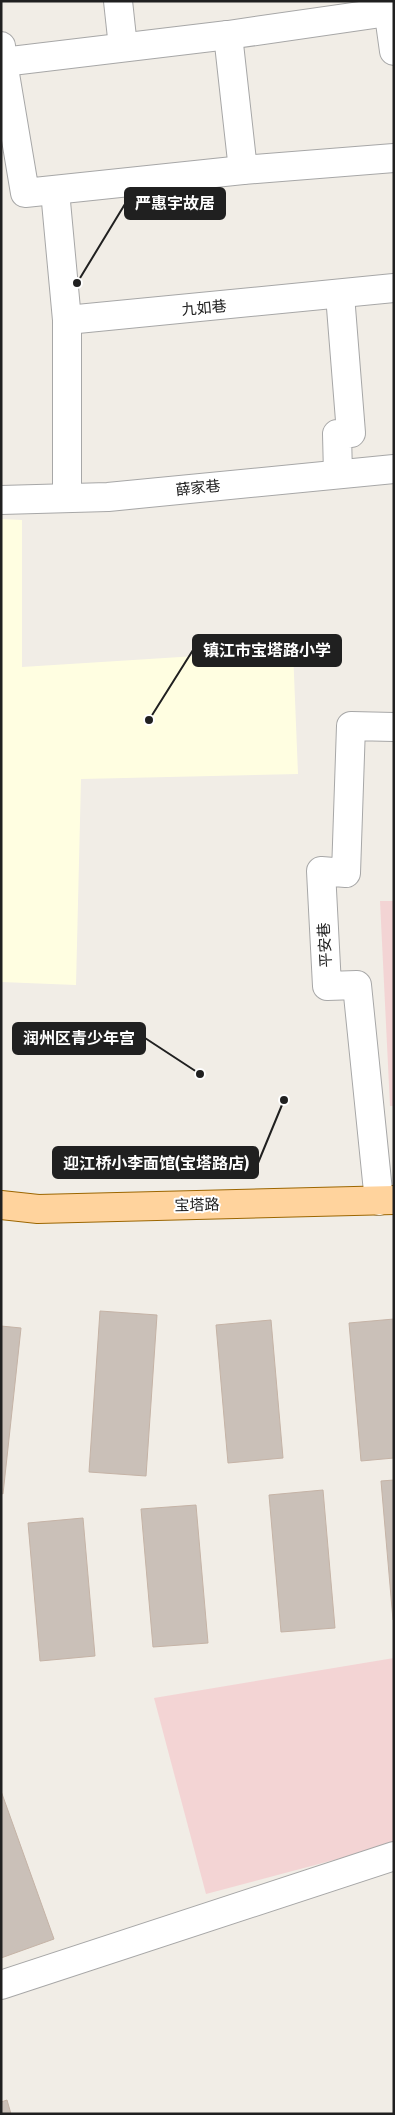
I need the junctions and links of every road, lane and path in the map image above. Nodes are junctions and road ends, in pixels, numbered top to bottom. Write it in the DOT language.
graph roads {
  1 [pos="118,1"];
  2 [pos="388,7"];
  3 [pos="228,35"];
  4 [pos="124,47"];
  5 [pos="394,51"];
  6 [pos="2,54"];
  7 [pos="7,119"];
  8 [pos="394,158"];
  9 [pos="243,170"];
  10 [pos="55,190"];
  11 [pos="394,288"];
  12 [pos="340,295"];
  13 [pos="67,320"];
  14 [pos="394,469"];
  15 [pos="338,474"];
  16 [pos="67,498"];
  17 [pos="1,500"];
  18 [pos="394,728"];
  19 [pos="386,1200"];
  20 [pos="1,1205"];
  21 [pos="394,1856"];
  22 [pos="1,1985"];
  1 -- 4 [label="lane"];
  2 -- 3 [label="lane"];
  2 -- 5 [label="lane"];
  3 -- 4 [label="lane"];
  3 -- 9 [label="lane"];
  4 -- 6 [label="lane"];
  6 -- 7 [label="lane"];
  7 -- 10 [label="lane"];
  8 -- 9 [label="lane"];
  9 -- 10 [label="lane"];
  10 -- 13 [label="lane"];
  11 -- 12 [label="lane, 九如巷"];
  12 -- 13 [label="lane, 九如巷"];
  12 -- 15 [label="lane"];
  13 -- 16 [label="lane"];
  14 -- 15 [label="lane, 薛家巷"];
  15 -- 16 [label="lane, 薛家巷"];
  16 -- 17 [label="lane, 薛家巷"];
  18 -- 19 [label="lane, 平安巷"];
  19 -- 20 [label="main road, 宝塔路"];
  21 -- 22 [label="lane"];
}
